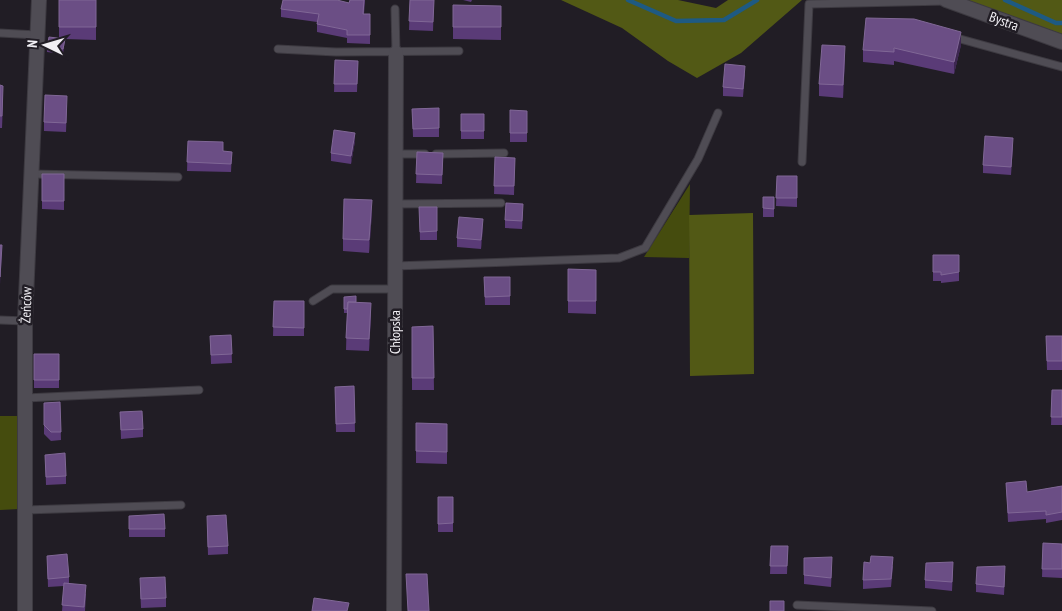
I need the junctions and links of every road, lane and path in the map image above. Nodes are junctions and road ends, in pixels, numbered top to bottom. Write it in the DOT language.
graph roads {
  1 [pos="39,0"];
  2 [pos="946,0"];
  3 [pos="395,9"];
  4 [pos="0,34"];
  5 [pos="942,34"];
  6 [pos="37,35"];
  7 [pos="1062,42"];
  8 [pos="278,48"];
  9 [pos="459,51"];
  10 [pos="396,53"];
  11 [pos="1062,67"];
  12 [pos="718,113"];
  13 [pos="504,153"];
  14 [pos="396,154"];
  15 [pos="802,162"];
  16 [pos="31,174"];
  17 [pos="178,177"];
  18 [pos="501,202"];
  19 [pos="396,204"];
  20 [pos="395,266"];
  21 [pos="395,289"];
  22 [pos="313,301"];
  23 [pos="0,320"];
  24 [pos="25,321"];
  25 [pos="199,390"];
  26 [pos="25,398"];
  27 [pos="181,504"];
  28 [pos="25,510"];
  29 [pos="797,605"];
  30 [pos="25,611"];
  31 [pos="394,611"];
  32 [pos="932,611"];
  1 -- 6 [label="street, Żeńców"];
  2 -- 7 [label="street, Bystra"];
  2 -- 15 [label="lane"];
  3 -- 10 [label="lane"];
  4 -- 6 [label="lane"];
  5 -- 11 [label="lane"];
  6 -- 16 [label="street, Żeńców"];
  8 -- 10 [label="lane"];
  9 -- 10 [label="lane"];
  10 -- 14 [label="street, Chłopska"];
  12 -- 20 [label="lane"];
  13 -- 14 [label="lane"];
  14 -- 19 [label="street, Chłopska"];
  16 -- 17 [label="lane"];
  16 -- 24 [label="street, Żeńców"];
  18 -- 19 [label="lane"];
  19 -- 20 [label="street, Chłopska"];
  20 -- 21 [label="street, Chłopska"];
  21 -- 22 [label="lane"];
  21 -- 31 [label="street, Chłopska"];
  23 -- 24 [label="lane"];
  24 -- 26 [label="street, Żeńców"];
  25 -- 26 [label="lane"];
  26 -- 28 [label="street, Żeńców"];
  27 -- 28 [label="lane"];
  28 -- 30 [label="street, Żeńców"];
  29 -- 32 [label="lane"];
}
